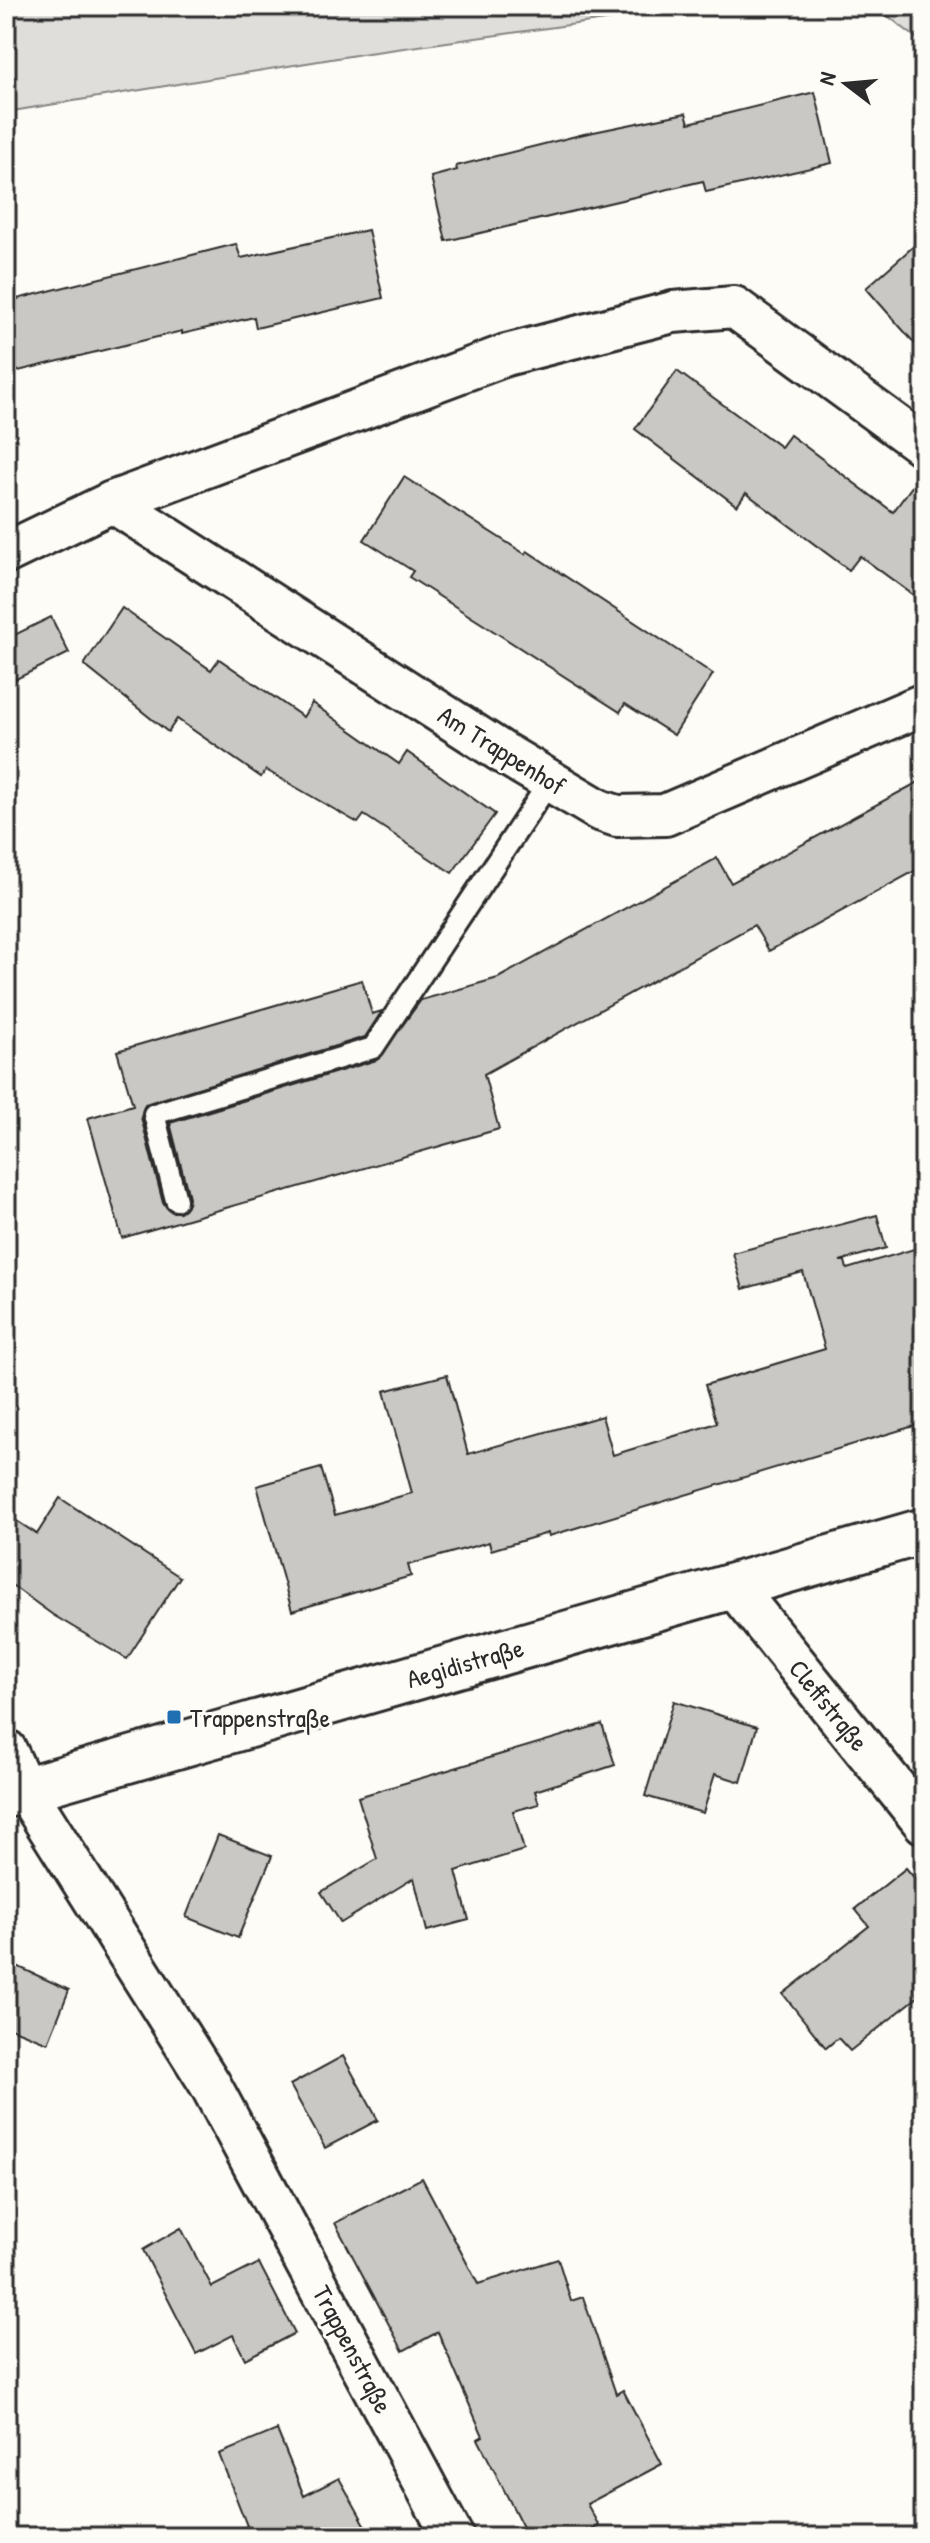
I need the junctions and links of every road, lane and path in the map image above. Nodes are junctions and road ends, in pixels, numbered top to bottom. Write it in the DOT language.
graph roads {
  1 [pos="924,446"];
  2 [pos="112,502"];
  3 [pos="6,553"];
  4 [pos="924,704"];
  5 [pos="550,781"];
  6 [pos="176,1200"];
  7 [pos="924,1531"];
  8 [pos="734,1587"];
  9 [pos="6,1750"];
  10 [pos="16,1793"];
  11 [pos="924,1823"];
  12 [pos="453,2537"];
  1 -- 2 [label="street"];
  2 -- 3 [label="street"];
  2 -- 5 [label="street, Am Trappenhof"];
  4 -- 5 [label="street, Am Trappenhof"];
  5 -- 6 [label="lane"];
  7 -- 8 [label="street, Aegidistraße"];
  8 -- 10 [label="street, Aegidistraße"];
  8 -- 11 [label="street, Cleffstraße"];
  9 -- 10 [label="street, Trappenstraße"];
  10 -- 12 [label="street, Trappenstraße"];
}
